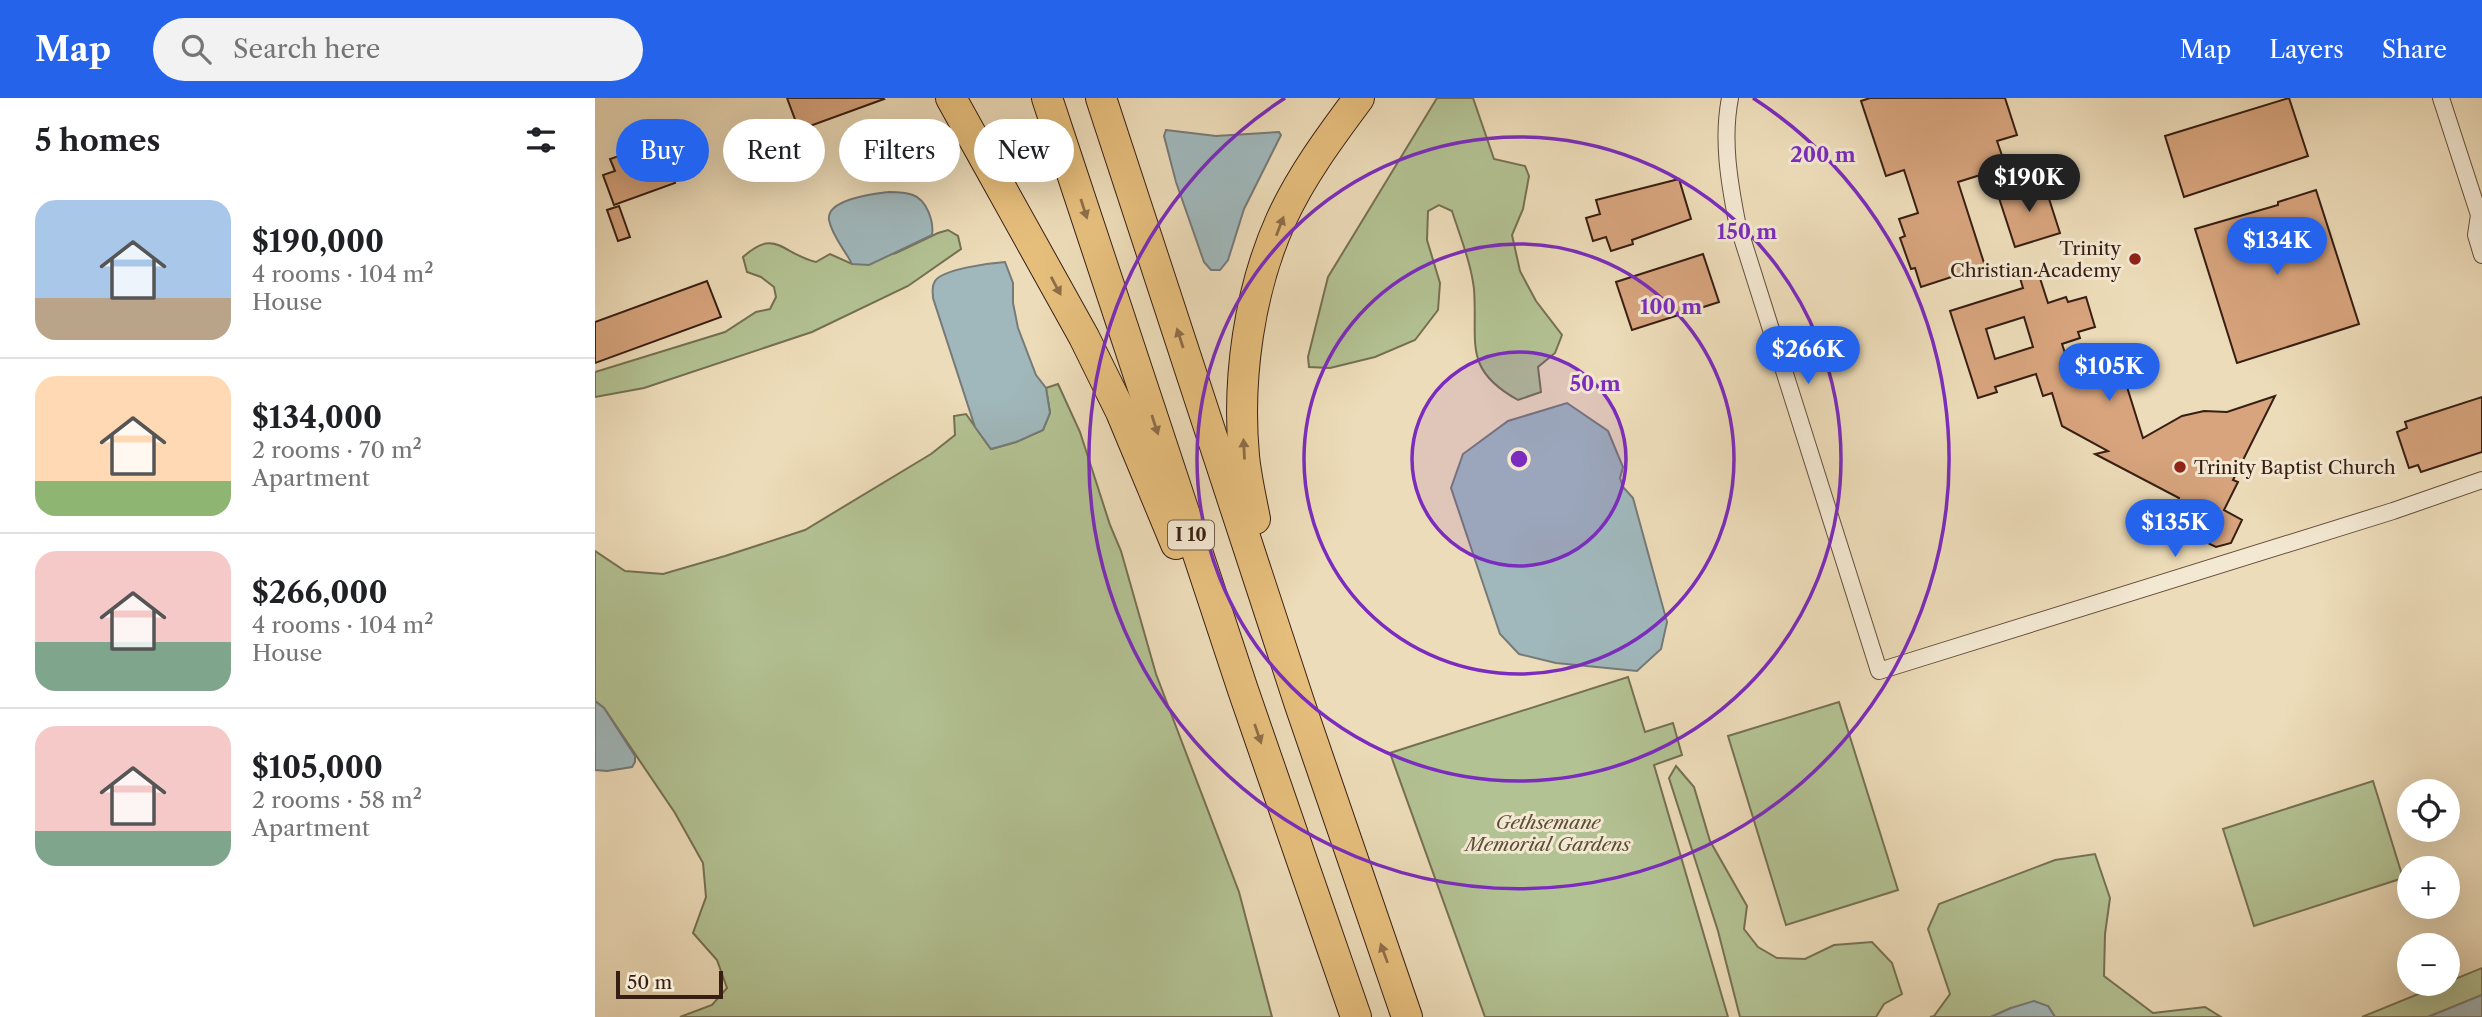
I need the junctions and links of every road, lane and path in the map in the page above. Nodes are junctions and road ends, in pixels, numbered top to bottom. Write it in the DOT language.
graph roads {
  1 [pos="951,98"];
  2 [pos="1047,98"];
  3 [pos="1101,98"];
  4 [pos="1359,98"];
  5 [pos="1730,98"];
  6 [pos="2441,98"];
  7 [pos="2482,255"];
  8 [pos="2482,480"];
  9 [pos="1243,690"];
  10 [pos="1300,705"];
  11 [pos="1356,1017"];
  12 [pos="1408,1017"];
  1 -- 9 [label="highway, one-way"];
  2 -- 9 [label="highway, I 10, one-way"];
  10 -- 3 [label="highway, I 10, one-way"];
  10 -- 4 [label="highway, one-way"];
  5 -- 8 [label="street"];
  6 -- 7 [label="street"];
  9 -- 11 [label="highway, I 10, one-way"];
  12 -- 10 [label="highway, I 10, one-way"];
}
